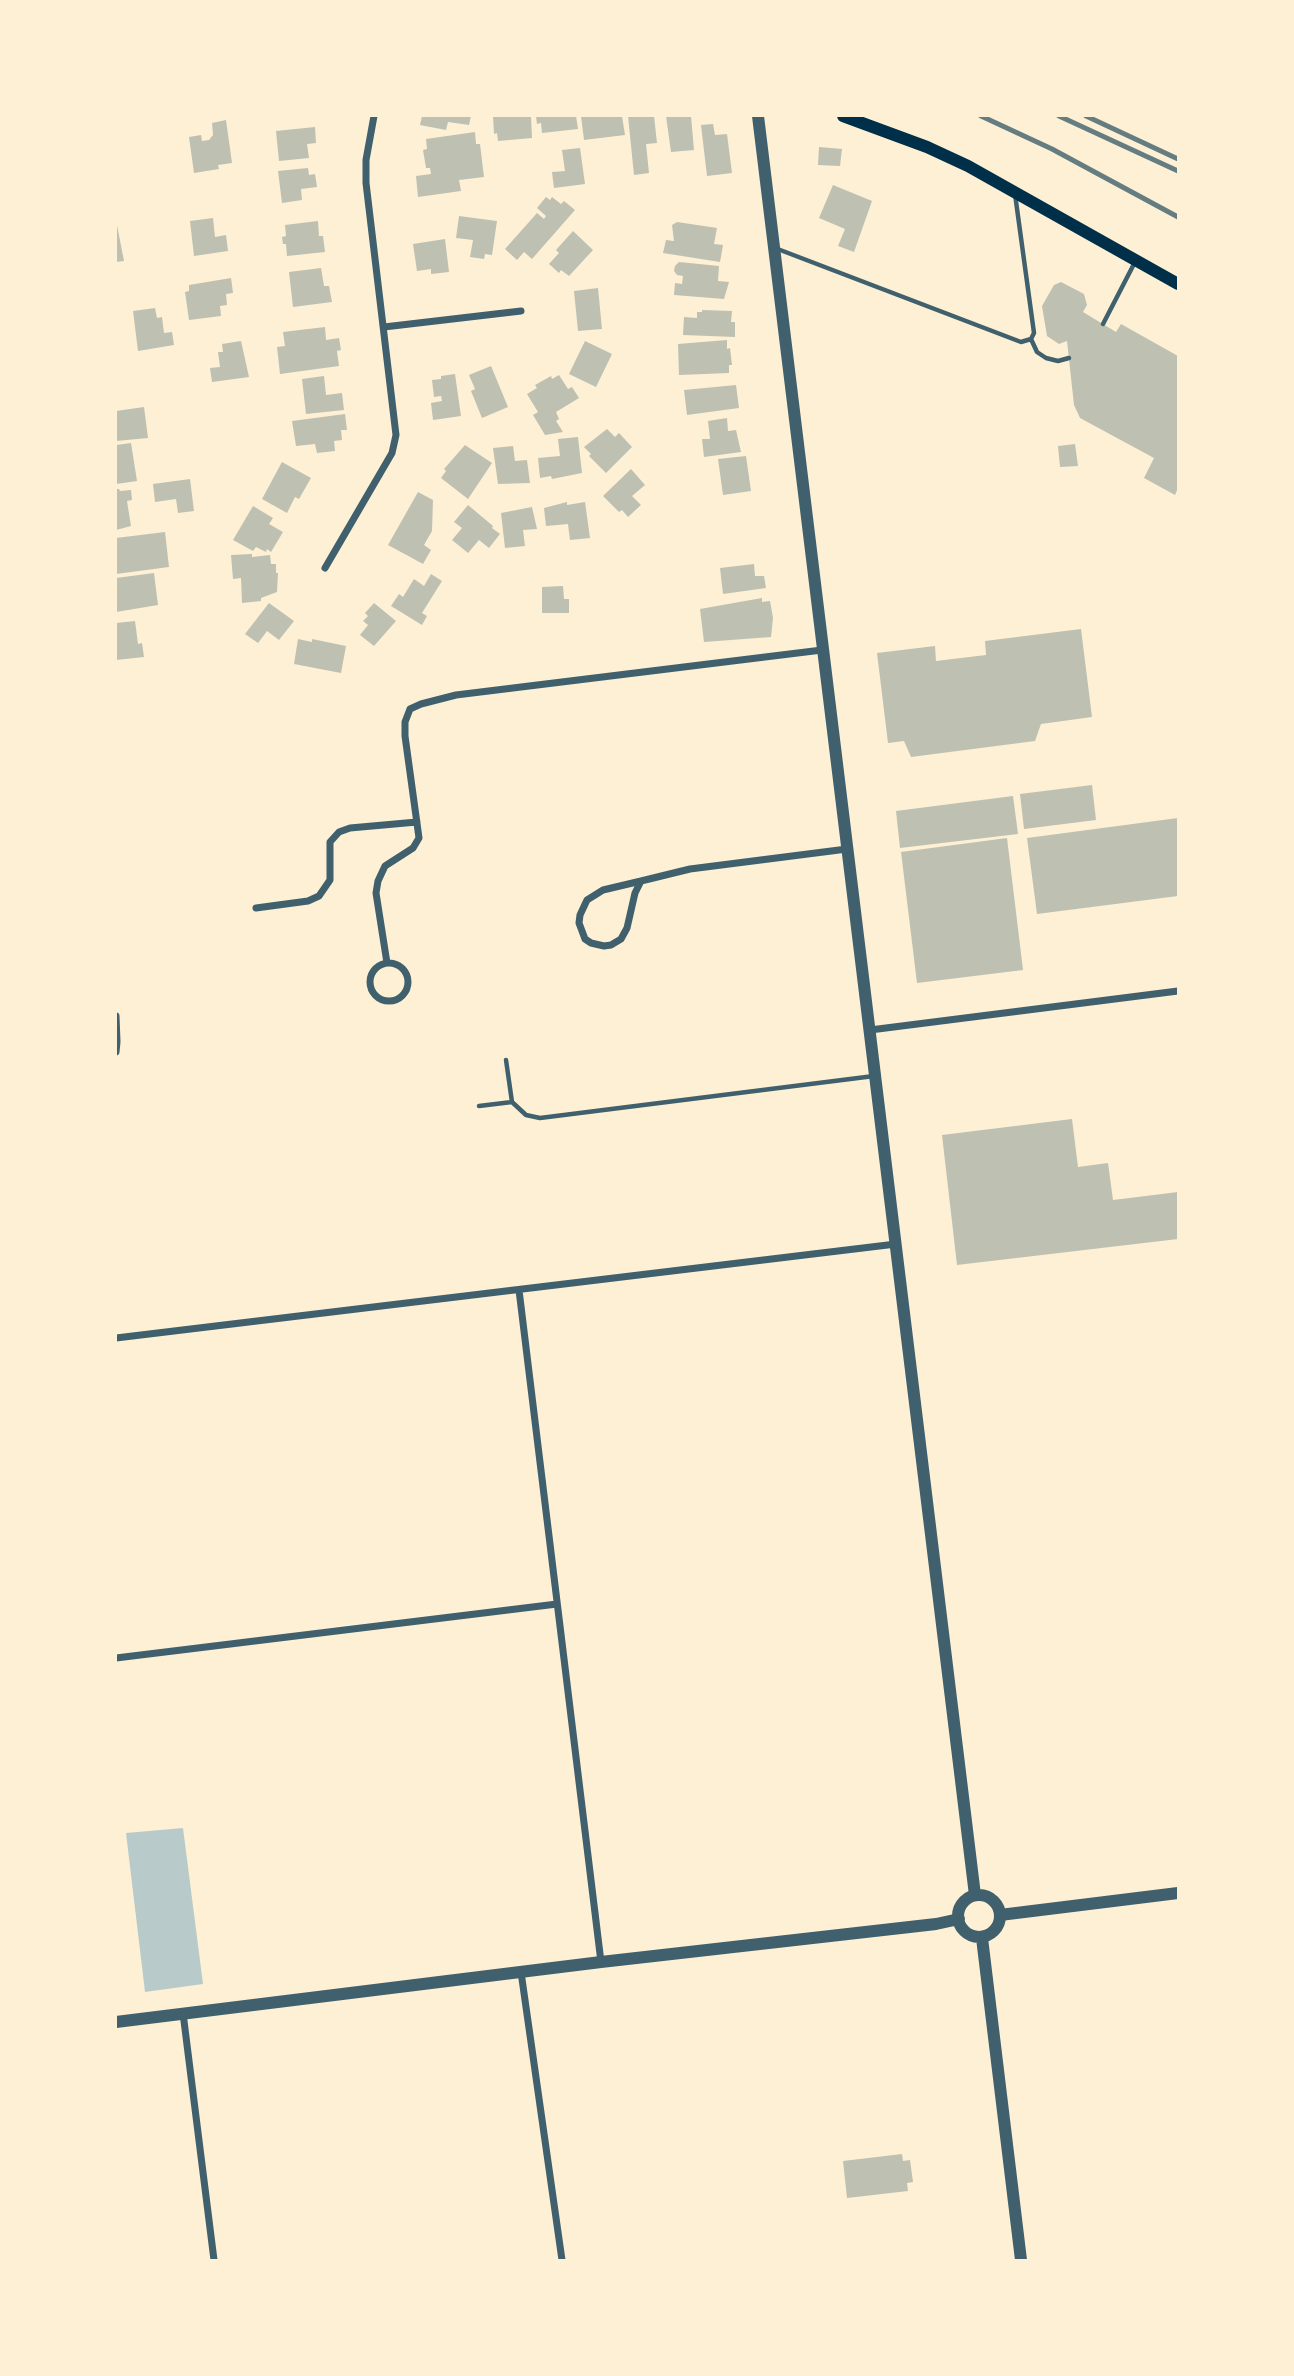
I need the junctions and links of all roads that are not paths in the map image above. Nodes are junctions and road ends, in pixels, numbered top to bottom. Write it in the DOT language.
graph roads {
  1 [pos="374,116"];
  2 [pos="758,116"];
  3 [pos="844,116"];
  4 [pos="1015,192"];
  5 [pos="774,247"];
  6 [pos="1137,260"];
  7 [pos="1178,284"];
  8 [pos="521,311"];
  9 [pos="1103,324"];
  10 [pos="384,327"];
  11 [pos="1031,339"];
  12 [pos="1069,358"];
  13 [pos="325,568"];
  14 [pos="822,650"];
  15 [pos="417,822"];
  16 [pos="847,849"];
  17 [pos="641,881"];
  18 [pos="256,908"];
  19 [pos="387,963"];
  20 [pos="1178,991"];
  21 [pos="116,1016"];
  22 [pos="870,1030"];
  23 [pos="116,1052"];
  24 [pos="506,1060"];
  25 [pos="876,1075"];
  26 [pos="512,1102"];
  27 [pos="479,1106"];
  28 [pos="896,1244"];
  29 [pos="519,1290"];
  30 [pos="116,1338"];
  31 [pos="557,1604"];
  32 [pos="116,1658"];
  33 [pos="1178,1893"];
  34 [pos="975,1895"];
  35 [pos="1000,1915"];
  36 [pos="959,1919"];
  37 [pos="982,1938"];
  38 [pos="601,1962"];
  39 [pos="522,1972"];
  40 [pos="183,2013"];
  41 [pos="116,2022"];
  42 [pos="214,2260"];
  43 [pos="562,2260"];
  44 [pos="1021,2260"];
  1 -- 10 [label="street"];
  2 -- 5 [label="street"];
  3 -- 4 [label="main road"];
  4 -- 6 [label="main road"];
  4 -- 11 [label="lane"];
  5 -- 11 [label="lane"];
  5 -- 14 [label="street"];
  6 -- 7 [label="main road"];
  6 -- 9 [label="lane"];
  8 -- 10 [label="street"];
  10 -- 13 [label="street"];
  11 -- 12 [label="lane"];
  14 -- 15 [label="street"];
  14 -- 16 [label="street"];
  15 -- 18 [label="street"];
  15 -- 19 [label="street"];
  16 -- 17 [label="street"];
  16 -- 22 [label="street"];
  17 -- 17 [label="street"];
  19 -- 19 [label="street"];
  20 -- 22 [label="street"];
  21 -- 23 [label="street"];
  22 -- 25 [label="street"];
  24 -- 26 [label="lane"];
  25 -- 26 [label="lane"];
  25 -- 28 [label="street"];
  26 -- 27 [label="lane"];
  28 -- 29 [label="street"];
  28 -- 34 [label="street"];
  29 -- 30 [label="street"];
  29 -- 31 [label="street"];
  31 -- 32 [label="street"];
  31 -- 38 [label="street"];
  33 -- 35 [label="street"];
  34 -- 35 [label="street"];
  34 -- 36 [label="street"];
  35 -- 37 [label="street"];
  36 -- 37 [label="street"];
  36 -- 38 [label="street"];
  37 -- 44 [label="street"];
  38 -- 39 [label="street"];
  39 -- 40 [label="street"];
  39 -- 43 [label="street"];
  40 -- 41 [label="street"];
  40 -- 42 [label="street"];
}
